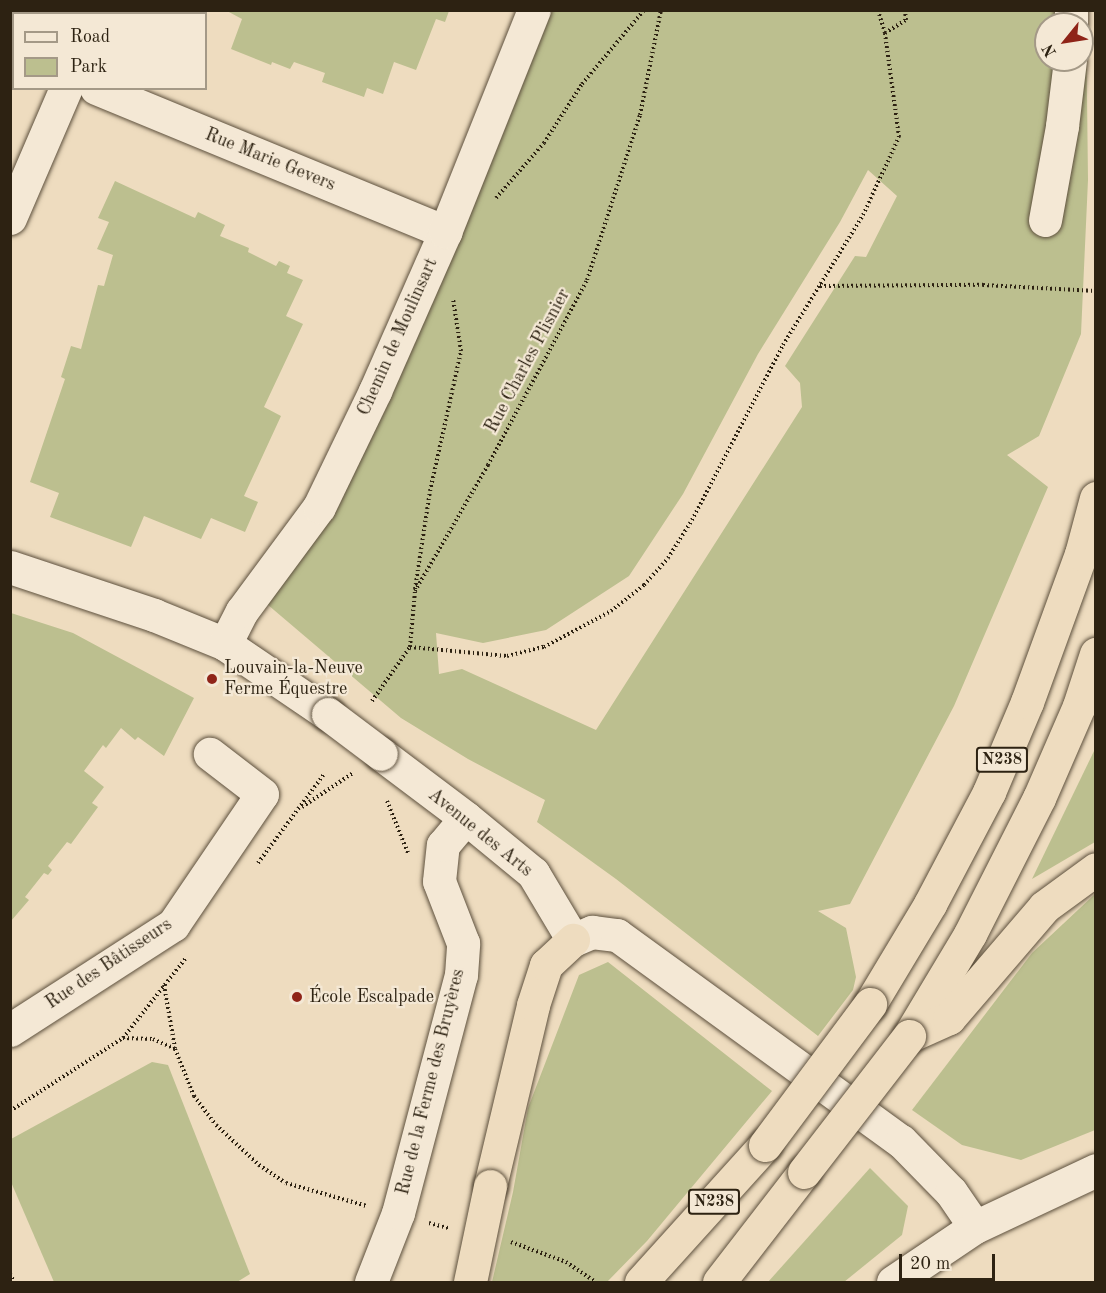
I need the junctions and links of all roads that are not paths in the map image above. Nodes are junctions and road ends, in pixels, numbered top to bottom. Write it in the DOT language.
graph roads {
  1 [pos="534,10"];
  2 [pos="1069,72"];
  3 [pos="65,90"];
  4 [pos="101,90"];
  5 [pos="10,218"];
  6 [pos="1045,220"];
  7 [pos="445,232"];
  8 [pos="1095,498"];
  9 [pos="10,567"];
  10 [pos="225,644"];
  11 [pos="1095,654"];
  12 [pos="210,754"];
  13 [pos="466,818"];
  14 [pos="1095,869"];
  15 [pos="573,940"];
  16 [pos="10,1030"];
  17 [pos="909,1036"];
  18 [pos="1095,1170"];
  19 [pos="975,1227"];
  20 [pos="371,1282"];
  21 [pos="470,1282"];
  22 [pos="641,1282"];
  23 [pos="718,1282"];
  24 [pos="893,1282"];
  1 -- 7 [label="street, Chemin de Moulinsart"];
  2 -- 6 [label="street"];
  3 -- 5 [label="street"];
  4 -- 7 [label="street, Rue Marie Gevers"];
  7 -- 10 [label="street, Chemin de Moulinsart"];
  8 -- 22 [label="highway, N238, bridge"];
  9 -- 10 [label="street, Avenue des Arts"];
  10 -- 13 [label="street, Avenue des Arts, bridge"];
  11 -- 17 [label="highway, N238"];
  12 -- 16 [label="street, Rue des Bâtisseurs"];
  13 -- 15 [label="street, Avenue des Arts"];
  13 -- 20 [label="street, Rue de la Ferme des Bruyères"];
  14 -- 17 [label="highway"];
  15 -- 19 [label="street"];
  15 -- 21 [label="highway, bridge"];
  17 -- 23 [label="highway, N238, bridge"];
  18 -- 19 [label="street"];
  19 -- 24 [label="street"];
}
